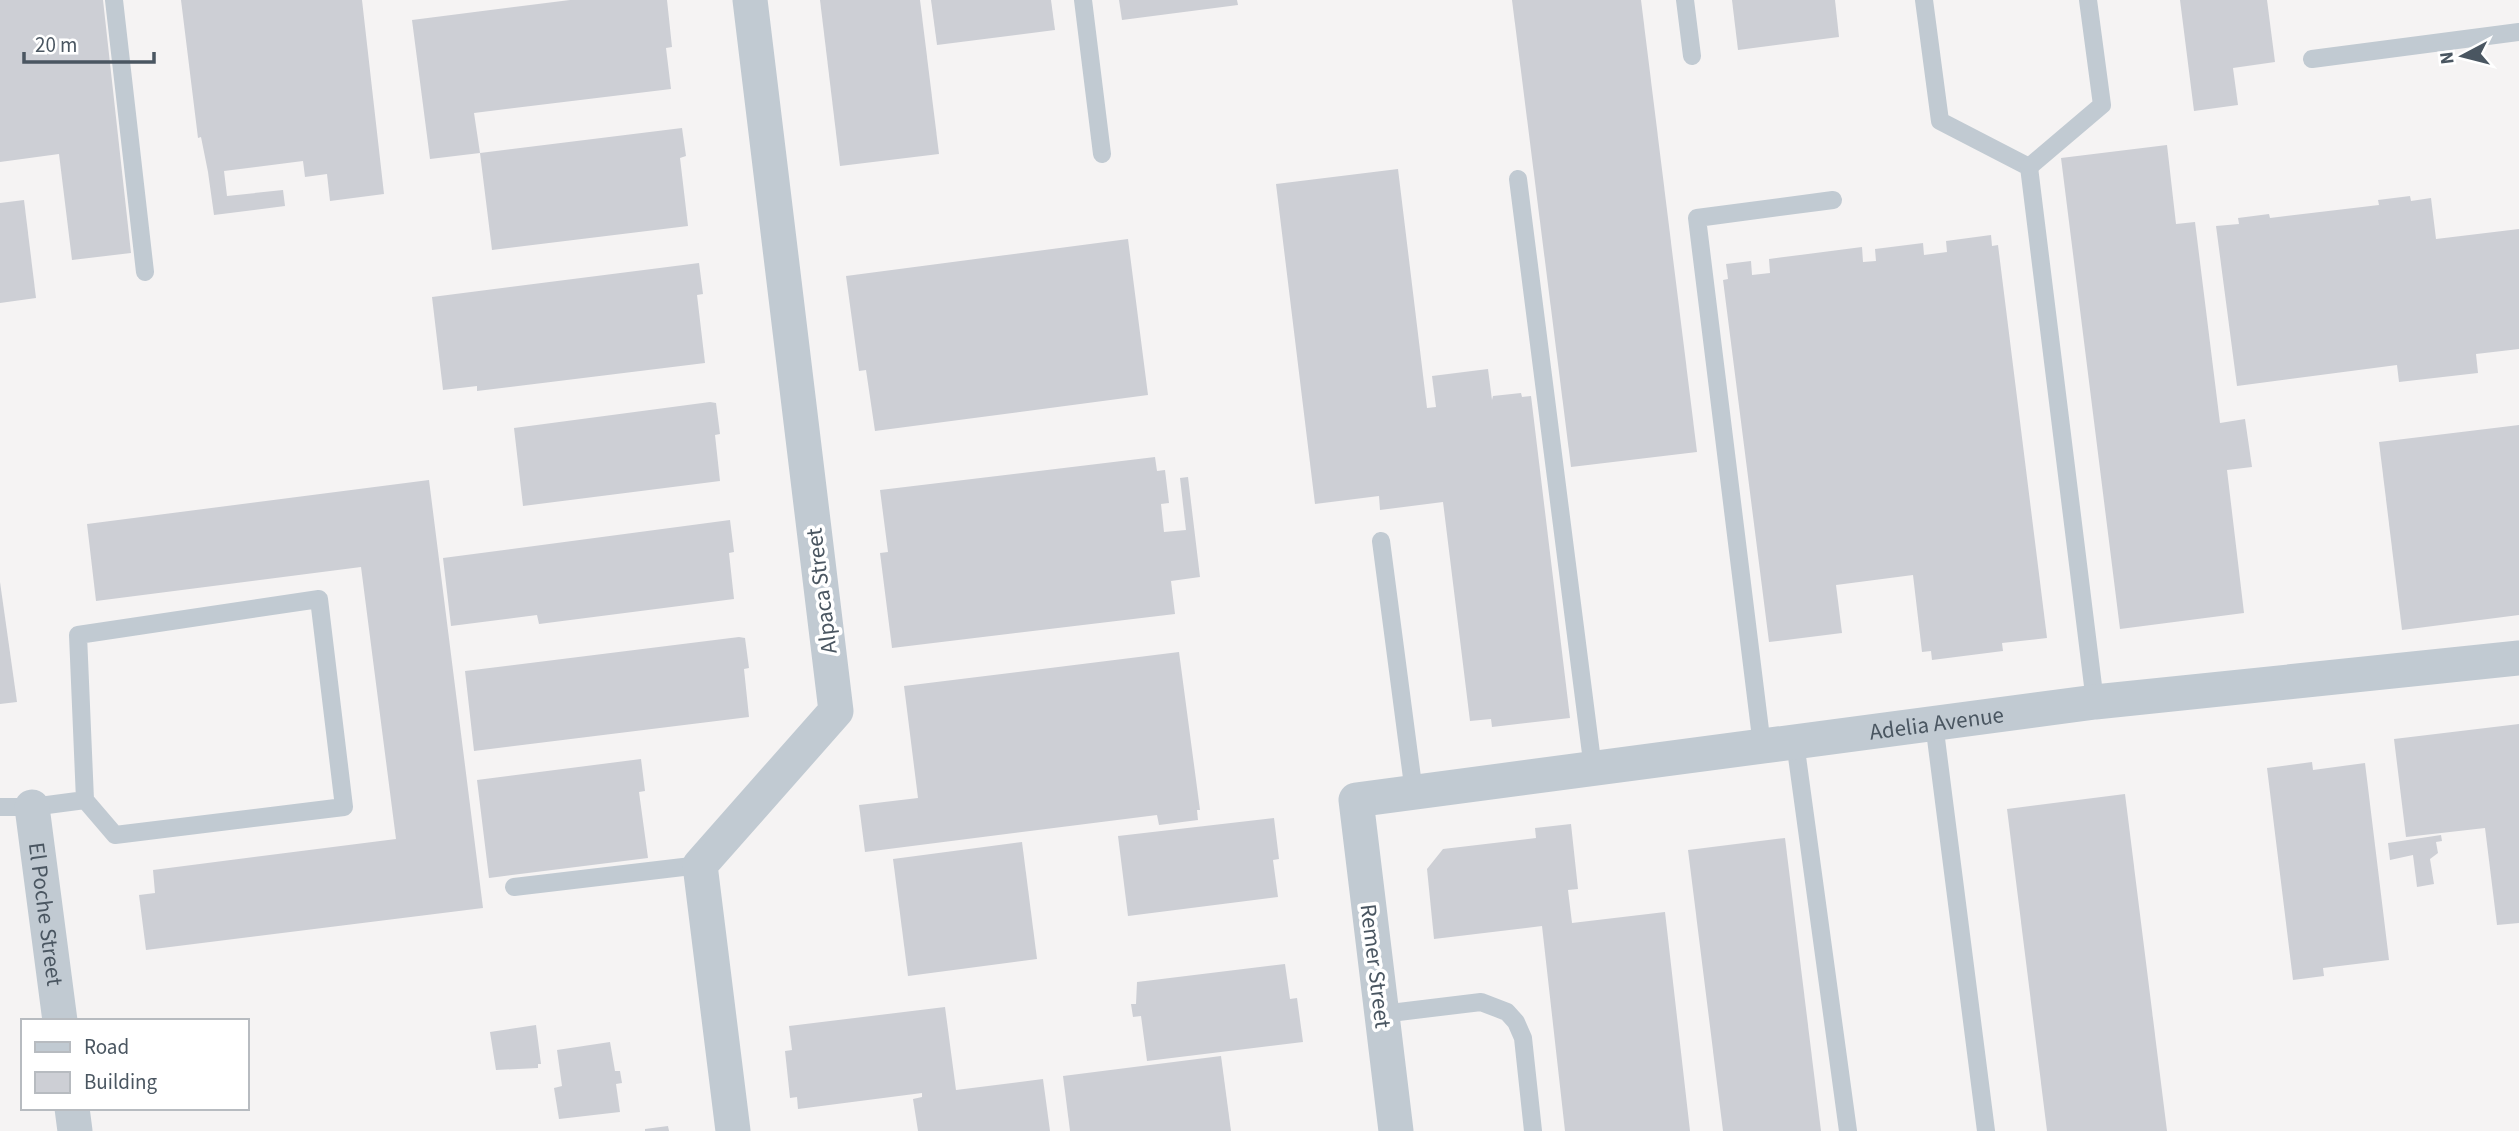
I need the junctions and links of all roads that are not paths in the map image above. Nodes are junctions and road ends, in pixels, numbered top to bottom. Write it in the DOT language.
graph roads {
  1 [pos="114,0"];
  2 [pos="750,0"];
  3 [pos="1083,0"];
  4 [pos="1685,0"];
  5 [pos="1924,0"];
  6 [pos="2088,0"];
  7 [pos="2519,32"];
  8 [pos="1692,56"];
  9 [pos="2312,59"];
  10 [pos="1102,154"];
  11 [pos="2029,167"];
  12 [pos="1518,179"];
  13 [pos="1833,200"];
  14 [pos="145,272"];
  15 [pos="1381,541"];
  16 [pos="2519,658"];
  17 [pos="2095,702"];
  18 [pos="1934,723"];
  19 [pos="1779,744"];
  20 [pos="1593,769"];
  21 [pos="1414,793"];
  22 [pos="85,800"];
  23 [pos="1356,800"];
  24 [pos="16,807"];
  25 [pos="699,865"];
  26 [pos="514,887"];
  27 [pos="1382,1014"];
  28 [pos="60,1019"];
  29 [pos="72,1110"];
  30 [pos="75,1131"];
  31 [pos="733,1131"];
  32 [pos="1396,1131"];
  33 [pos="1533,1131"];
  34 [pos="1848,1131"];
  35 [pos="1986,1131"];
  1 -- 14 [label="lane"];
  2 -- 25 [label="street, Alpaca Street"];
  3 -- 10 [label="lane"];
  4 -- 8 [label="lane"];
  5 -- 11 [label="lane"];
  6 -- 11 [label="lane"];
  7 -- 9 [label="lane"];
  11 -- 17 [label="lane"];
  12 -- 20 [label="lane"];
  13 -- 19 [label="lane"];
  15 -- 21 [label="lane"];
  16 -- 17 [label="street, Adelia Avenue"];
  17 -- 18 [label="street, Adelia Avenue"];
  18 -- 19 [label="street, Adelia Avenue"];
  18 -- 35 [label="lane"];
  19 -- 20 [label="street, Adelia Avenue"];
  19 -- 34 [label="lane"];
  20 -- 21 [label="street, Adelia Avenue"];
  21 -- 23 [label="street, Adelia Avenue"];
  22 -- 22 [label="lane"];
  22 -- 24 [label="lane"];
  23 -- 27 [label="street, Remer Street"];
  24 -- 28 [label="street, El Poche Street"];
  25 -- 26 [label="lane"];
  25 -- 31 [label="street"];
  27 -- 32 [label="street, Remer Street"];
  27 -- 33 [label="lane"];
  29 -- 30 [label="street"];
}
